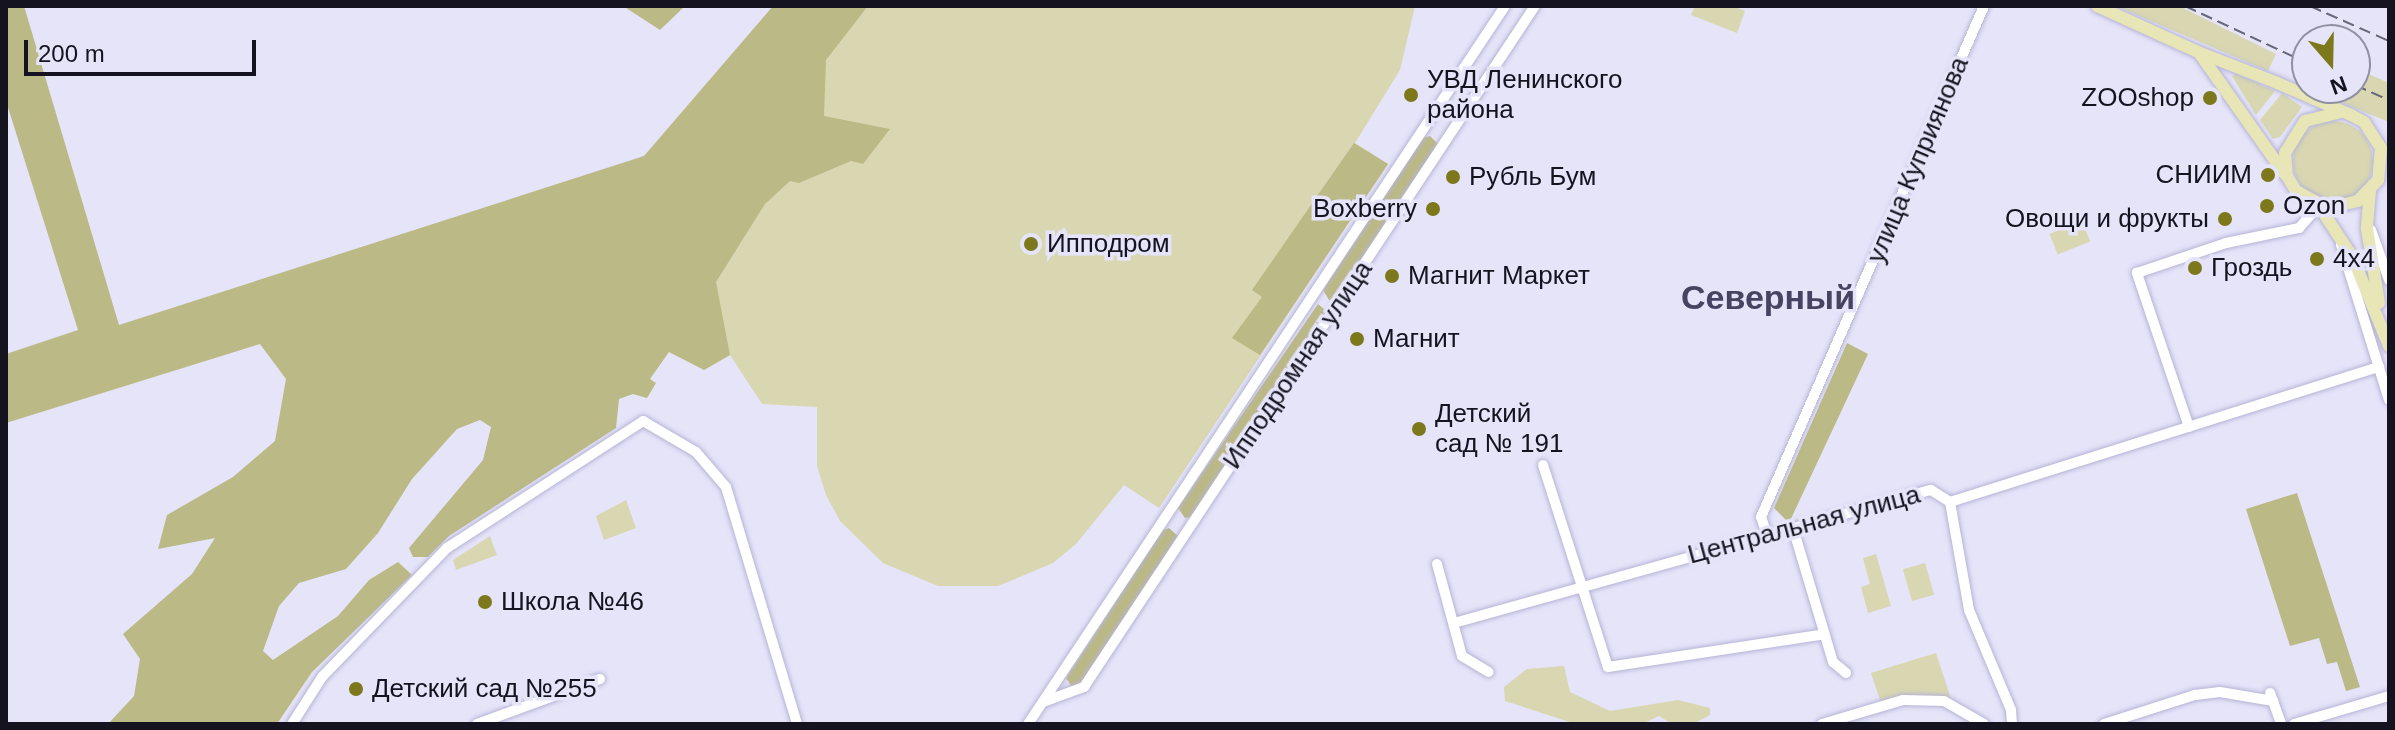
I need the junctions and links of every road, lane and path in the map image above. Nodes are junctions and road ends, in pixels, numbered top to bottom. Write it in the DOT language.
graph roads {
  1 [pos="1505,6"];
  2 [pos="1535,6"];
  3 [pos="1984,6"];
  4 [pos="2097,6"];
  5 [pos="2198,52"];
  6 [pos="2342,112"];
  7 [pos="2364,122"];
  8 [pos="2389,133"];
  9 [pos="2389,171"];
  10 [pos="2287,176"];
  11 [pos="2374,186"];
  12 [pos="2319,206"];
  13 [pos="2367,218"];
  14 [pos="2333,224"];
  15 [pos="2389,280"];
  16 [pos="2381,321"];
  17 [pos="2389,346"];
  18 [pos="2379,367"];
  19 [pos="2389,400"];
  20 [pos="2189,427"];
  21 [pos="1543,465"];
  22 [pos="1950,502"];
  23 [pos="1793,528"];
  24 [pos="1766,532"];
  25 [pos="1437,564"];
  26 [pos="1581,586"];
  27 [pos="1454,623"];
  28 [pos="1825,634"];
  29 [pos="1489,672"];
  30 [pos="1846,673"];
  31 [pos="600,679"];
  32 [pos="2389,696"];
  33 [pos="1043,702"];
  34 [pos="506,719"];
  35 [pos="292,724"];
  36 [pos="477,724"];
  37 [pos="797,724"];
  38 [pos="1028,724"];
  39 [pos="1822,724"];
  40 [pos="1984,724"];
  41 [pos="2012,724"];
  42 [pos="2104,724"];
  43 [pos="2281,724"];
  44 [pos="2294,724"];
  1 -- 33 [label="street, Ипподромная улица"];
  2 -- 33 [label="street, Ипподромная улица"];
  3 -- 24 [label="street, улица Куприянова"];
  4 -- 5 [label="main road"];
  5 -- 6 [label="main road"];
  5 -- 10 [label="main road"];
  6 -- 7 [label="main road"];
  6 -- 10 [label="main road"];
  7 -- 8 [label="main road"];
  7 -- 11 [label="main road"];
  9 -- 11 [label="main road"];
  10 -- 12 [label="main road"];
  11 -- 12 [label="main road"];
  11 -- 13 [label="main road"];
  12 -- 14 [label="main road"];
  12 -- 20 [label="street"];
  13 -- 15 [label="street"];
  13 -- 16 [label="main road"];
  14 -- 16 [label="main road"];
  14 -- 18 [label="street"];
  16 -- 17 [label="main road"];
  18 -- 19 [label="street"];
  18 -- 20 [label="street, Центральная улица"];
  20 -- 22 [label="street, Центральная улица"];
  21 -- 26 [label="street"];
  22 -- 23 [label="street, Центральная улица"];
  22 -- 41 [label="street"];
  23 -- 24 [label="street, Центральная улица"];
  23 -- 28 [label="street"];
  24 -- 26 [label="street, Центральная улица"];
  25 -- 27 [label="street"];
  26 -- 27 [label="street, Центральная улица"];
  26 -- 28 [label="street"];
  27 -- 29 [label="street"];
  28 -- 30 [label="street"];
  31 -- 34 [label="street"];
  32 -- 44 [label="street"];
  33 -- 38 [label="street, Ипподромная улица"];
  34 -- 36 [label="street"];
  35 -- 37 [label="street"];
  39 -- 40 [label="street"];
  42 -- 43 [label="street"];
}
